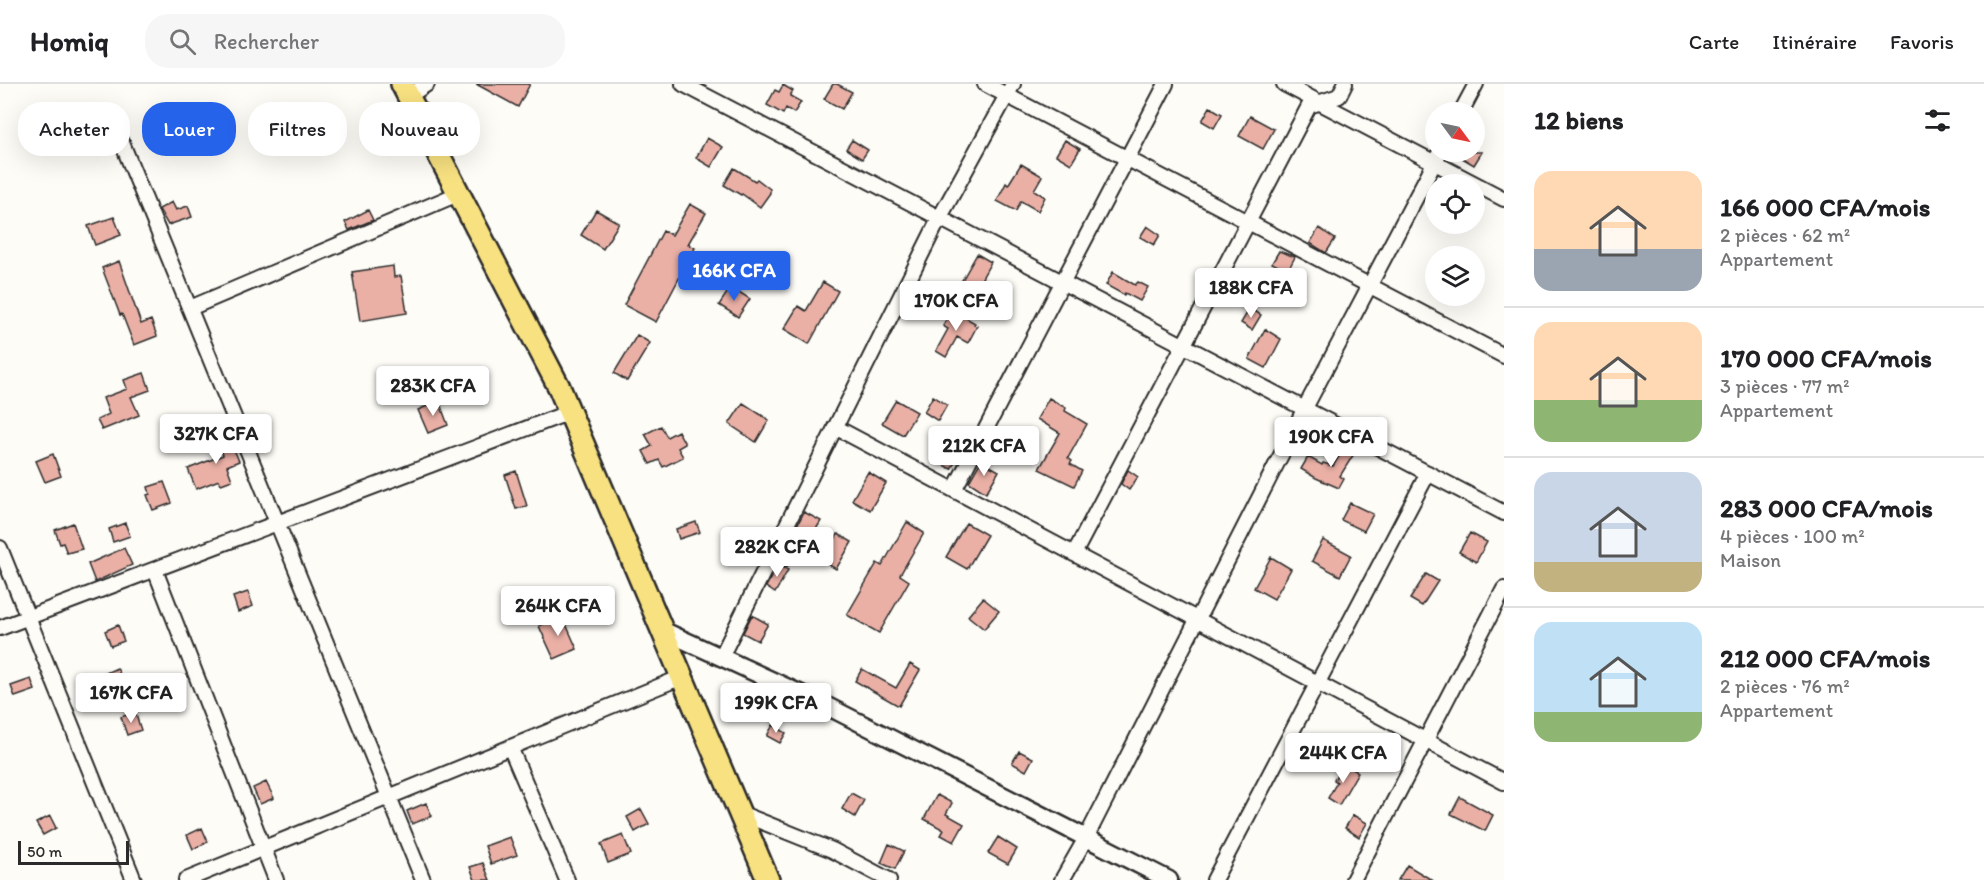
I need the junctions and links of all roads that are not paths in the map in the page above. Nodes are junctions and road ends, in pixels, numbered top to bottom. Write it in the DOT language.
graph roads {
  1 [pos="427,84"];
  2 [pos="683,84"];
  3 [pos="985,84"];
  4 [pos="1166,84"];
  5 [pos="1284,84"];
  6 [pos="1345,84"];
  7 [pos="1476,84"];
  8 [pos="406,90"];
  9 [pos="1010,90"];
  10 [pos="1466,102"];
  11 [pos="1320,103"];
  12 [pos="1425,151"];
  13 [pos="127,156"];
  14 [pos="1127,159"];
  15 [pos="1435,162"];
  16 [pos="1446,162"];
  17 [pos="460,193"];
  18 [pos="1504,199"];
  19 [pos="940,217"];
  20 [pos="1248,222"];
  21 [pos="1063,282"];
  22 [pos="1370,286"];
  23 [pos="190,308"];
  24 [pos="1184,345"];
  25 [pos="1504,356"];
  26 [pos="1305,408"];
  27 [pos="570,412"];
  28 [pos="835,427"];
  29 [pos="1428,473"];
  30 [pos="954,490"];
  31 [pos="1504,513"];
  32 [pos="278,523"];
  33 [pos="0,548"];
  34 [pos="1074,554"];
  35 [pos="155,570"];
  36 [pos="1504,589"];
  37 [pos="28,618"];
  38 [pos="1197,619"];
  39 [pos="0,628"];
  40 [pos="662,630"];
  41 [pos="721,657"];
  42 [pos="682,677"];
  43 [pos="1317,683"];
  44 [pos="1425,740"];
  45 [pos="510,747"];
  46 [pos="1504,782"];
  47 [pos="389,796"];
  48 [pos="740,813"];
  49 [pos="1086,838"];
  50 [pos="264,848"];
  51 [pos="134,880"];
  52 [pos="186,880"];
  53 [pos="276,880"];
  54 [pos="423,880"];
  55 [pos="567,880"];
  56 [pos="768,880"];
  57 [pos="889,880"];
  58 [pos="1062,880"];
  59 [pos="1169,880"];
  60 [pos="1214,880"];
  61 [pos="1353,880"];
  1 -- 8 [label="street"];
  2 -- 19 [label="street"];
  3 -- 9 [label="street"];
  4 -- 14 [label="street"];
  5 -- 11 [label="street"];
  6 -- 11 [label="street"];
  7 -- 10 [label="street"];
  8 -- 17 [label="main road"];
  9 -- 14 [label="street"];
  9 -- 19 [label="street"];
  11 -- 12 [label="street"];
  11 -- 20 [label="street"];
  13 -- 23 [label="street"];
  14 -- 20 [label="street"];
  14 -- 21 [label="street"];
  15 -- 22 [label="street"];
  16 -- 18 [label="street"];
  17 -- 23 [label="street"];
  17 -- 27 [label="main road"];
  19 -- 21 [label="street"];
  19 -- 28 [label="street"];
  20 -- 22 [label="street"];
  20 -- 24 [label="street"];
  21 -- 24 [label="street"];
  21 -- 30 [label="street"];
  22 -- 25 [label="street"];
  22 -- 26 [label="street"];
  23 -- 32 [label="street"];
  24 -- 26 [label="street"];
  24 -- 34 [label="street"];
  26 -- 29 [label="street"];
  26 -- 38 [label="street"];
  27 -- 32 [label="street"];
  27 -- 40 [label="main road"];
  28 -- 30 [label="street"];
  28 -- 41 [label="street"];
  29 -- 31 [label="street"];
  29 -- 43 [label="street"];
  30 -- 34 [label="street"];
  32 -- 35 [label="street"];
  32 -- 47 [label="street"];
  33 -- 37 [label="street"];
  34 -- 38 [label="street"];
  35 -- 37 [label="street"];
  35 -- 50 [label="street"];
  36 -- 44 [label="street"];
  37 -- 39 [label="street"];
  37 -- 51 [label="street"];
  38 -- 43 [label="street"];
  38 -- 49 [label="street"];
  40 -- 41 [label="street"];
  40 -- 42 [label="main road"];
  41 -- 49 [label="street"];
  42 -- 45 [label="street"];
  42 -- 48 [label="main road"];
  43 -- 44 [label="street"];
  43 -- 60 [label="street"];
  44 -- 46 [label="street"];
  44 -- 61 [label="street"];
  45 -- 47 [label="street"];
  45 -- 55 [label="street"];
  47 -- 50 [label="street"];
  47 -- 54 [label="street"];
  48 -- 56 [label="main road"];
  48 -- 57 [label="street"];
  49 -- 58 [label="street"];
  49 -- 59 [label="street"];
  50 -- 52 [label="street"];
  50 -- 53 [label="street"];
}
